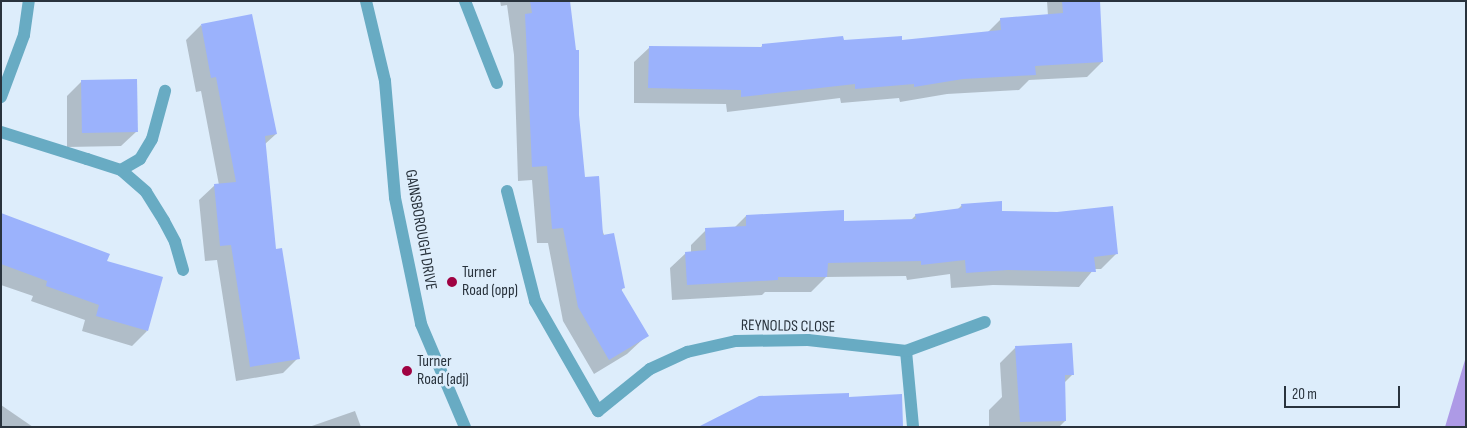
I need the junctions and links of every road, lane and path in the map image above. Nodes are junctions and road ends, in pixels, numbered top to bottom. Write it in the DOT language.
graph roads {
  1 [pos="30,1"];
  2 [pos="366,1"];
  3 [pos="465,1"];
  4 [pos="497,83"];
  5 [pos="165,91"];
  6 [pos="1,97"];
  7 [pos="1,132"];
  8 [pos="121,170"];
  9 [pos="507,191"];
  10 [pos="183,270"];
  11 [pos="985,322"];
  12 [pos="906,351"];
  13 [pos="465,427"];
  14 [pos="913,427"];
  1 -- 6 [label="street"];
  2 -- 13 [label="street, GAINSBOROUGH DRIVE"];
  3 -- 4 [label="street"];
  5 -- 8 [label="street"];
  7 -- 8 [label="street"];
  8 -- 10 [label="street"];
  9 -- 12 [label="street, REYNOLDS CLOSE"];
  11 -- 12 [label="street, REYNOLDS CLOSE"];
  12 -- 14 [label="street"];
}
